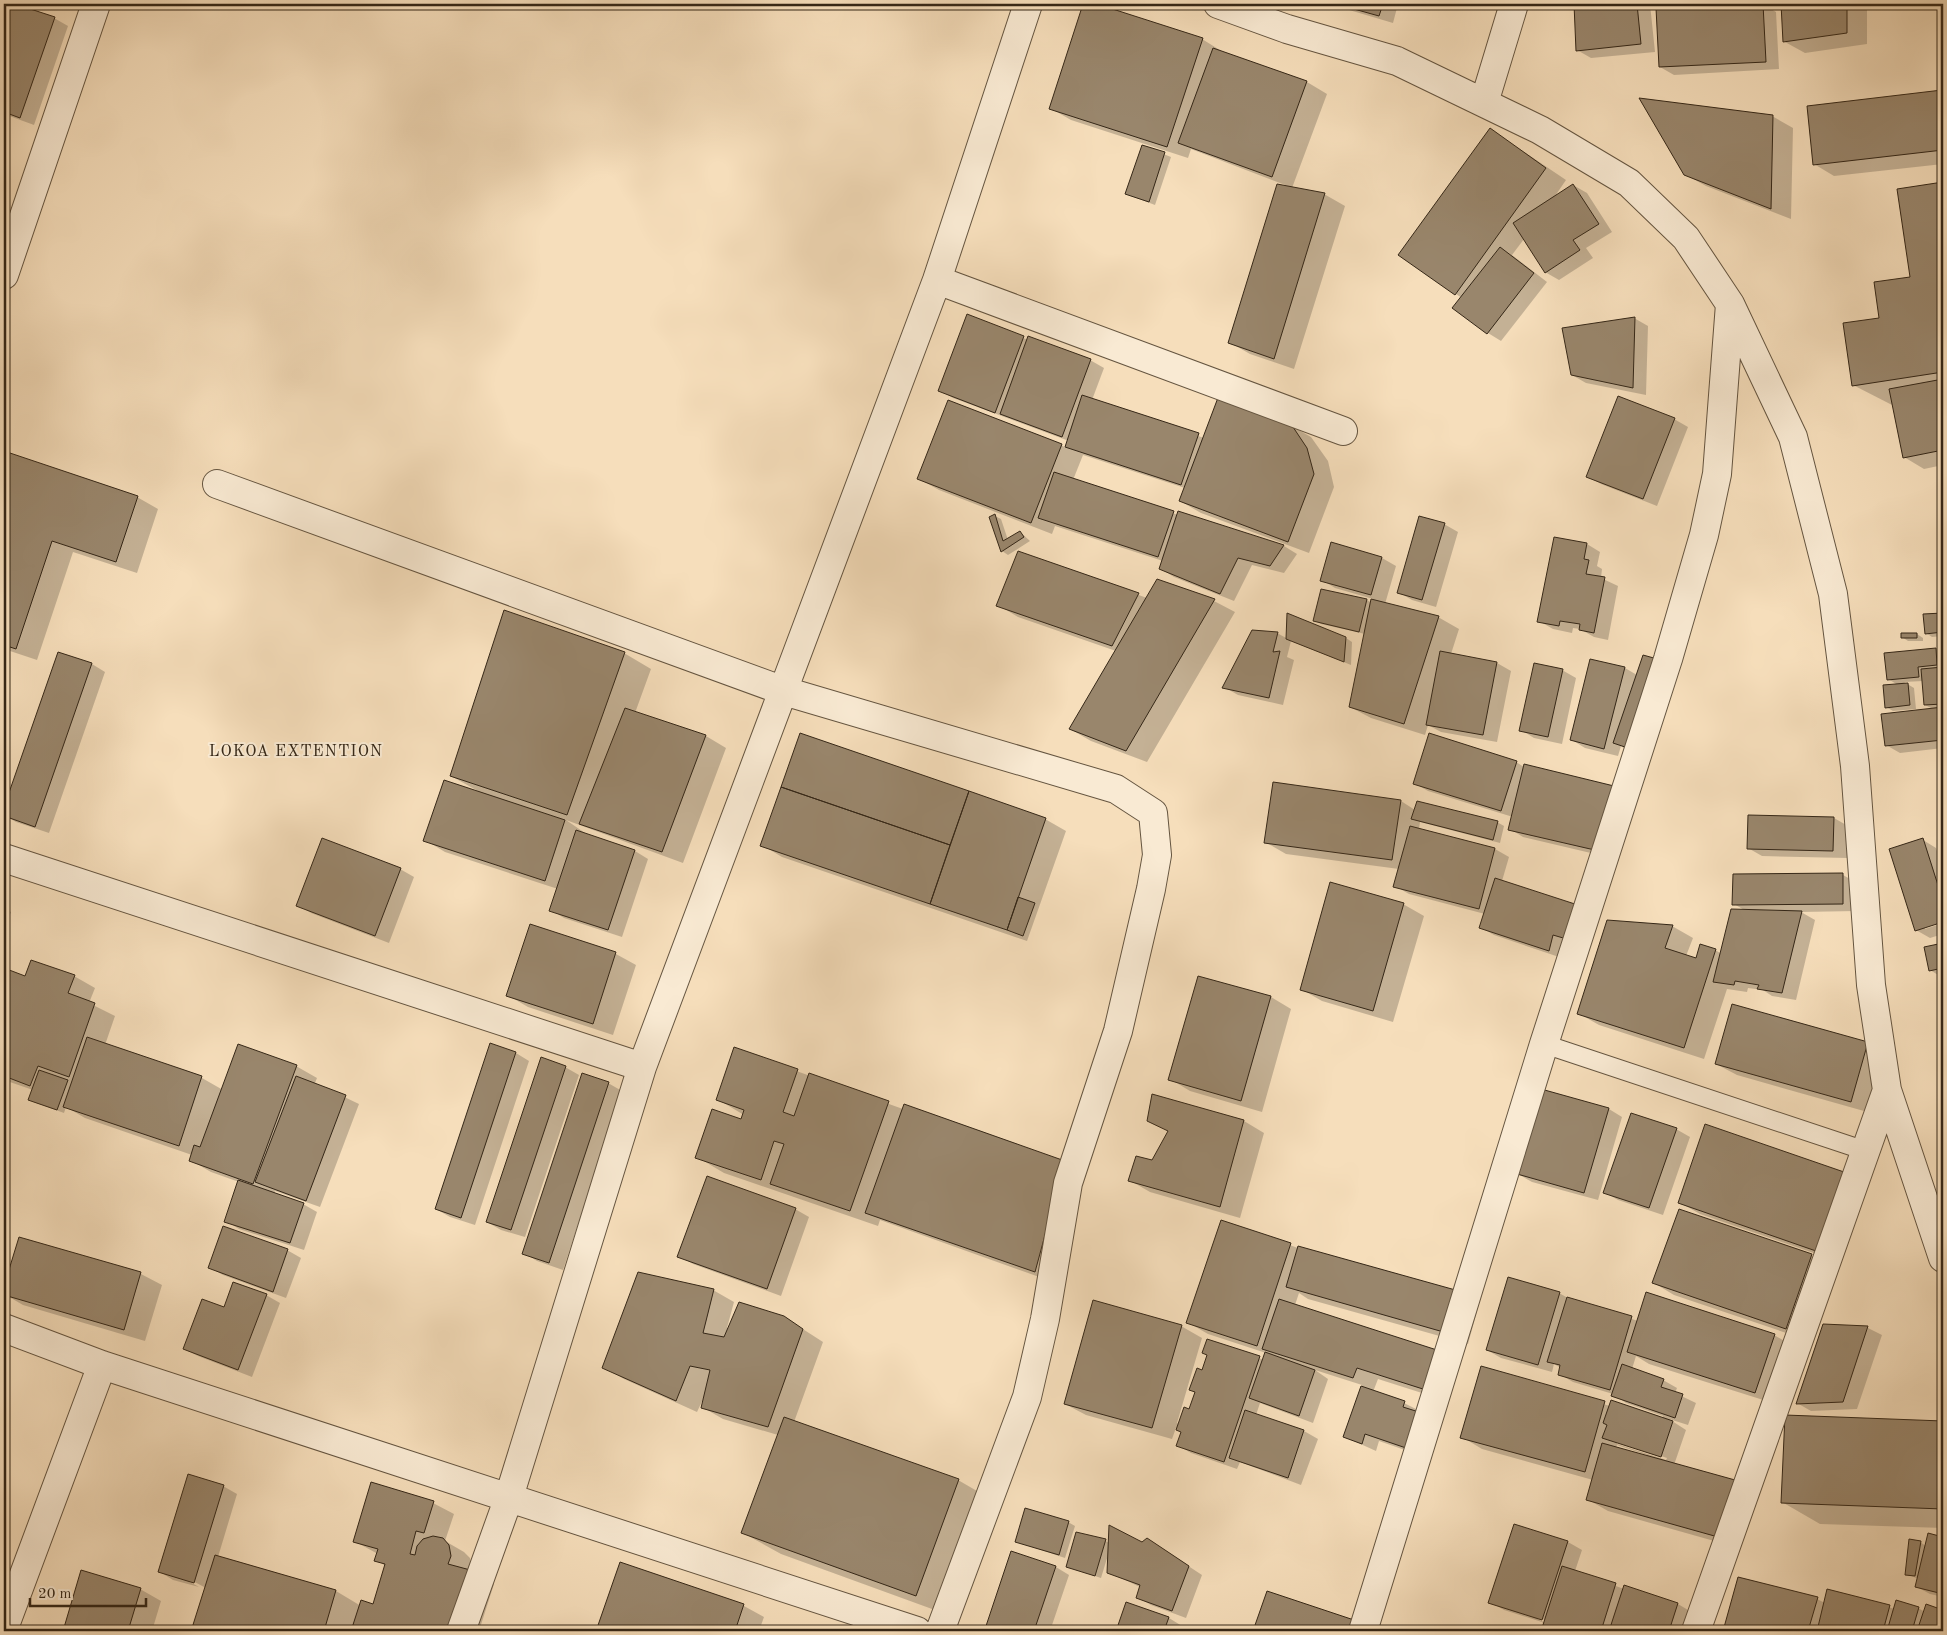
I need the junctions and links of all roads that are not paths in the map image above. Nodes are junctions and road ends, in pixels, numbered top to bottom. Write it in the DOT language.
graph roads {
  1 [pos="96,4"];
  2 [pos="1028,4"];
  3 [pos="1218,4"];
  4 [pos="1514,4"];
  5 [pos="1484,103"];
  6 [pos="4,275"];
  7 [pos="937,280"];
  8 [pos="1730,304"];
  9 [pos="1343,431"];
  10 [pos="217,484"];
  11 [pos="784,691"];
  12 [pos="4,858"];
  13 [pos="1544,1044"];
  14 [pos="642,1067"];
  15 [pos="1887,1090"];
  16 [pos="1866,1151"];
  17 [pos="1943,1258"];
  18 [pos="4,1328"];
  19 [pos="102,1365"];
  20 [pos="509,1497"];
  21 [pos="4,1628"];
  22 [pos="462,1631"];
  23 [pos="917,1631"];
  24 [pos="940,1631"];
  25 [pos="1363,1631"];
  26 [pos="1696,1631"];
  1 -- 6 [label="street"];
  2 -- 7 [label="street"];
  3 -- 5 [label="street"];
  4 -- 5 [label="street"];
  5 -- 8 [label="street"];
  7 -- 9 [label="street"];
  7 -- 11 [label="street"];
  8 -- 13 [label="street"];
  8 -- 15 [label="street"];
  10 -- 11 [label="street"];
  11 -- 14 [label="street"];
  11 -- 24 [label="street"];
  12 -- 14 [label="street"];
  13 -- 16 [label="lane"];
  13 -- 25 [label="street"];
  14 -- 20 [label="street"];
  15 -- 16 [label="street"];
  15 -- 17 [label="street"];
  16 -- 26 [label="street"];
  18 -- 19 [label="street"];
  19 -- 20 [label="street"];
  19 -- 21 [label="street"];
  20 -- 22 [label="street"];
  20 -- 23 [label="street"];
}
